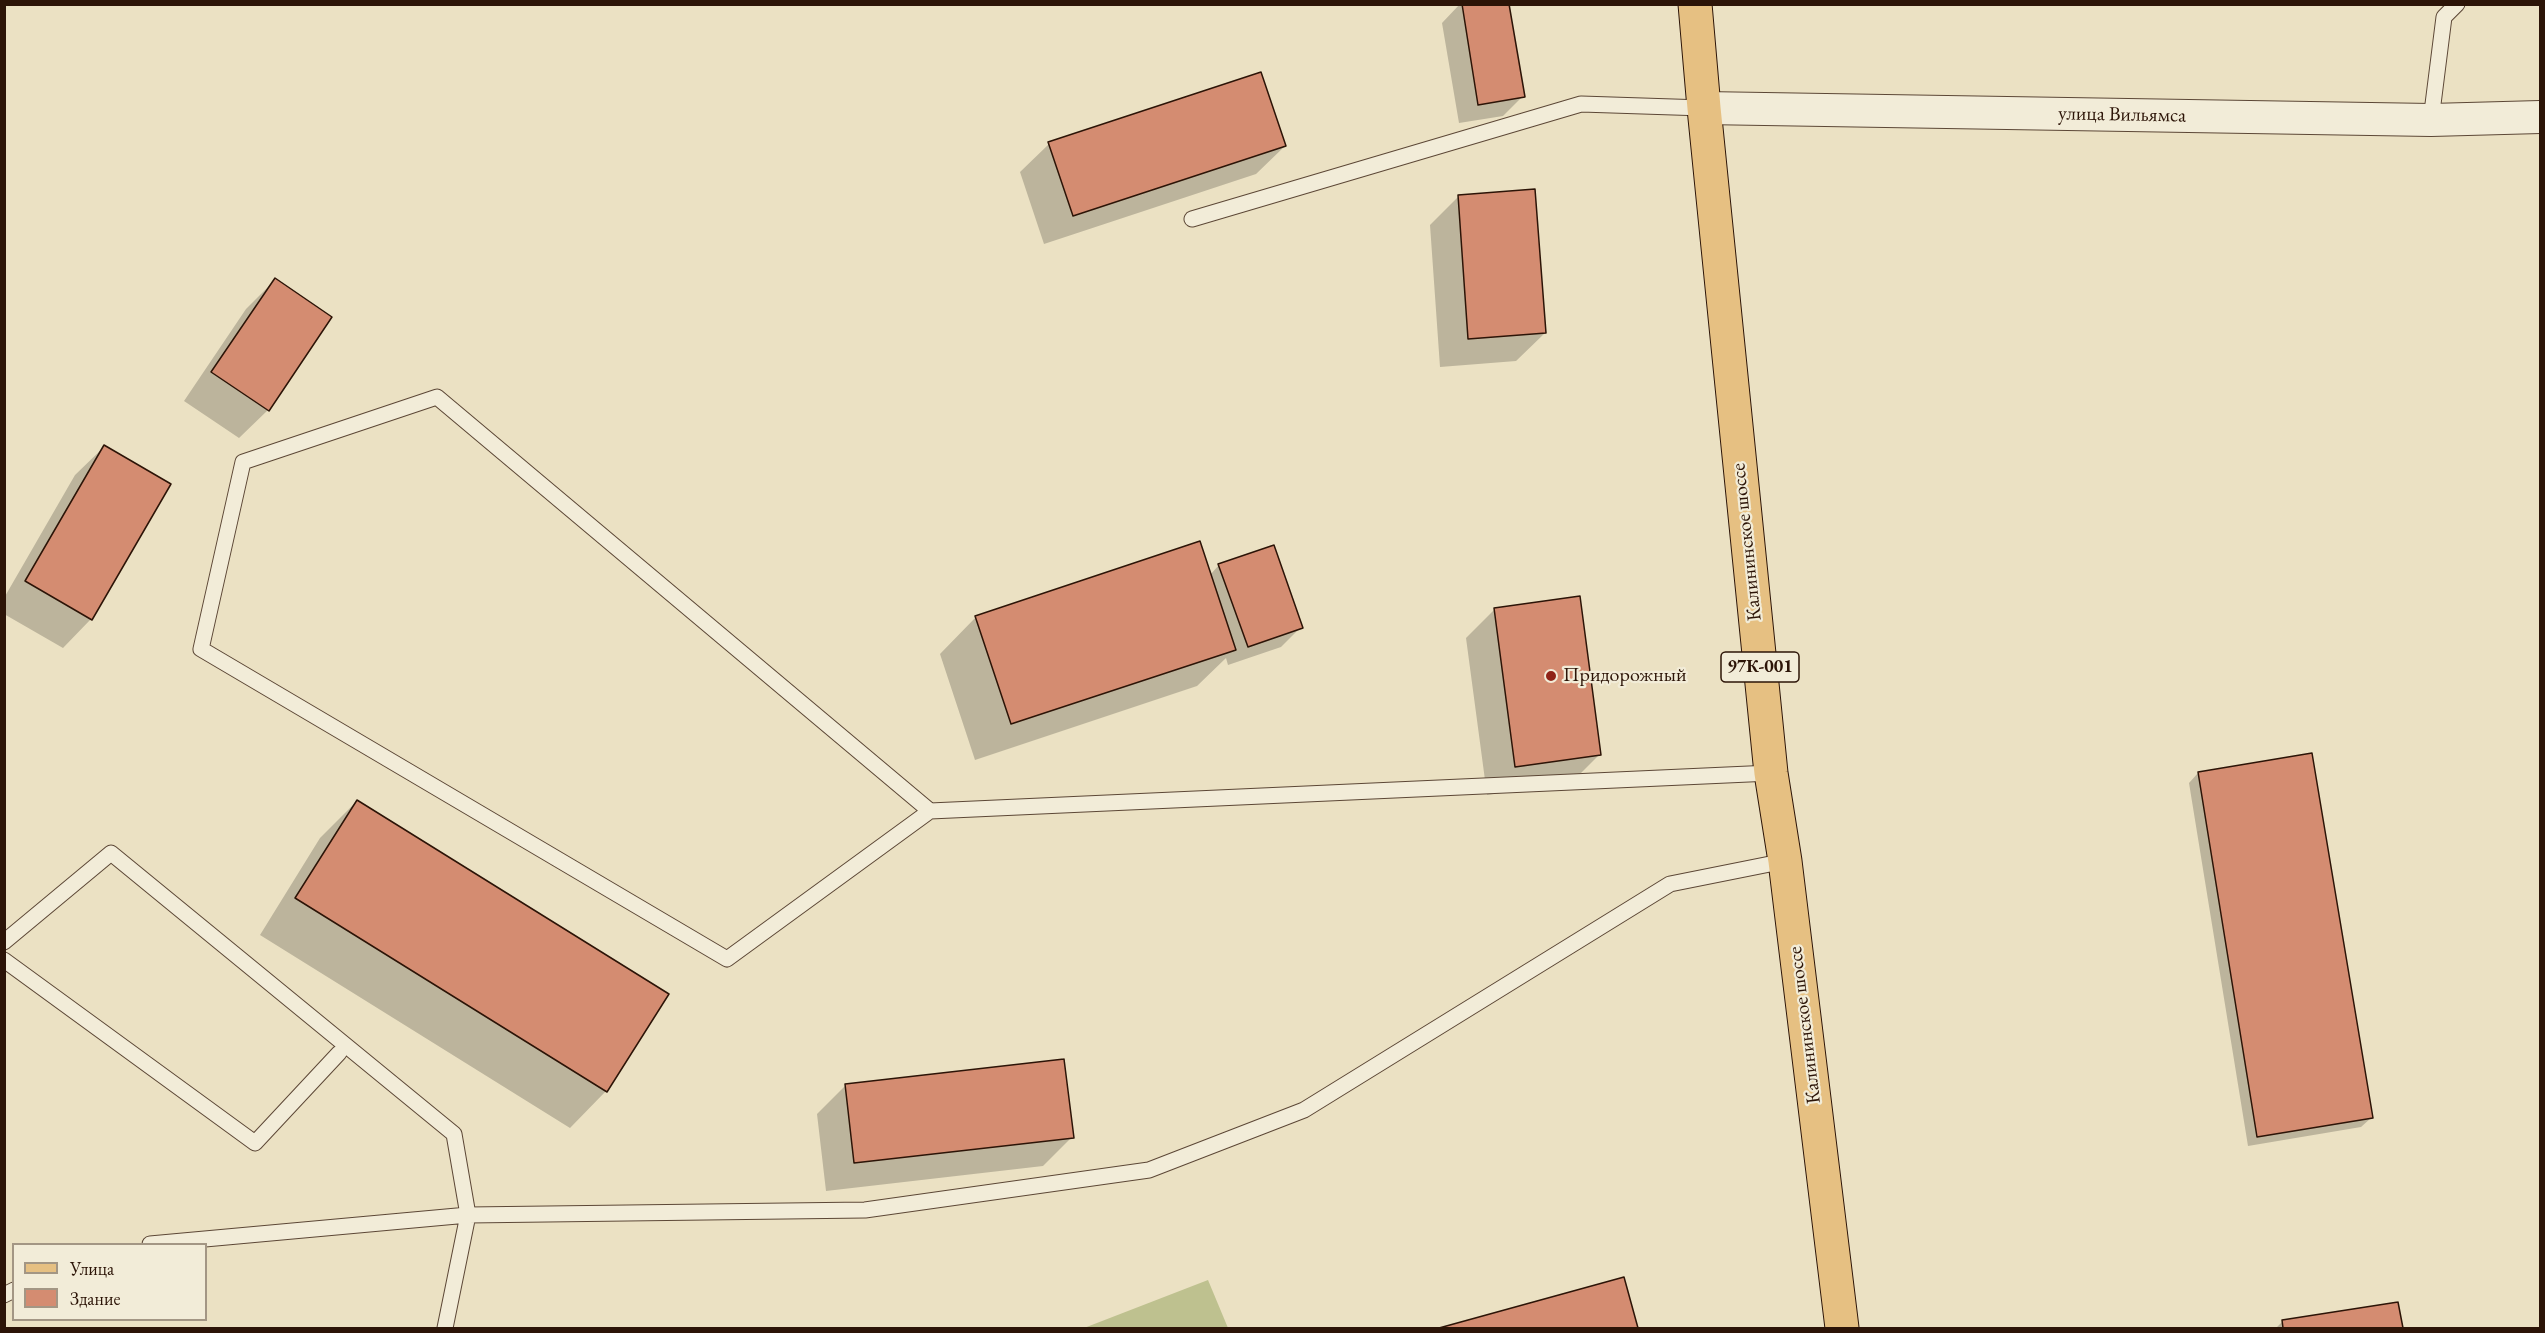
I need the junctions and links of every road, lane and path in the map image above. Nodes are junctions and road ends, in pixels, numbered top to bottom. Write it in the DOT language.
graph roads {
  1 [pos="1695,4"];
  2 [pos="2457,4"];
  3 [pos="1704,108"];
  4 [pos="2541,117"];
  5 [pos="2431,120"];
  6 [pos="1192,219"];
  7 [pos="1771,773"];
  8 [pos="930,811"];
  9 [pos="1785,861"];
  10 [pos="4,942"];
  11 [pos="4,960"];
  12 [pos="339,1053"];
  13 [pos="468,1215"];
  14 [pos="171,1243"];
  15 [pos="446,1329"];
  16 [pos="1842,1329"];
  1 -- 3 [label="main road, Калининское шоссе / 97К-001"];
  2 -- 5 [label="lane"];
  3 -- 5 [label="street, улица Вильямса"];
  3 -- 6 [label="lane"];
  3 -- 7 [label="main road, Калининское шоссе / 97К-001"];
  4 -- 5 [label="street, улица Вильямса"];
  7 -- 8 [label="lane"];
  7 -- 9 [label="main road, Калининское шоссе / 97К-001"];
  8 -- 8 [label="lane"];
  9 -- 13 [label="lane"];
  9 -- 16 [label="main road, Калининское шоссе / 97К-001"];
  10 -- 13 [label="lane"];
  11 -- 12 [label="lane"];
  13 -- 14 [label="lane"];
  13 -- 15 [label="lane"];
}
